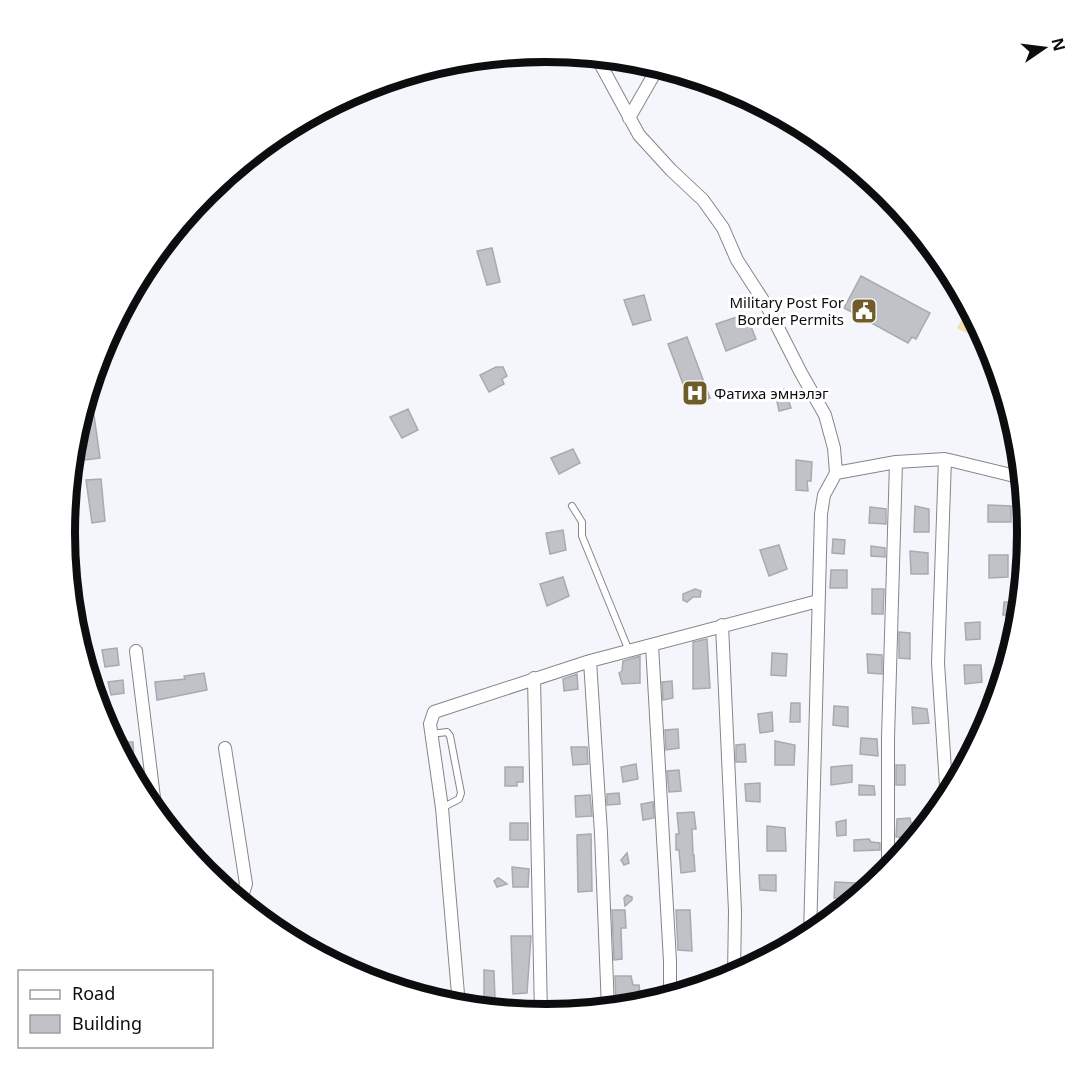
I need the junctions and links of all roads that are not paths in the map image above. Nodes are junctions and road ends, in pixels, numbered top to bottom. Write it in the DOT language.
graph roads {
  1 [pos="601,65"];
  2 [pos="654,75"];
  3 [pos="629,118"];
  4 [pos="945,459"];
  5 [pos="896,462"];
  6 [pos="836,473"];
  7 [pos="1013,476"];
  8 [pos="572,507"];
  9 [pos="818,601"];
  10 [pos="722,625"];
  11 [pos="652,645"];
  12 [pos="136,651"];
  13 [pos="629,651"];
  14 [pos="590,662"];
  15 [pos="534,678"];
  16 [pos="431,734"];
  17 [pos="225,748"];
  18 [pos="946,782"];
  19 [pos="154,794"];
  20 [pos="442,808"];
  21 [pos="888,857"];
  22 [pos="243,894"];
  23 [pos="810,923"];
  24 [pos="734,965"];
  25 [pos="670,987"];
  26 [pos="459,996"];
  27 [pos="608,1000"];
  28 [pos="541,1004"];
  1 -- 3 [label="street"];
  2 -- 3 [label="street"];
  3 -- 6 [label="street"];
  4 -- 5 [label="street"];
  4 -- 7 [label="street"];
  4 -- 18 [label="street"];
  5 -- 6 [label="street"];
  5 -- 21 [label="street"];
  6 -- 9 [label="street"];
  8 -- 13 [label="lane"];
  9 -- 10 [label="street"];
  9 -- 23 [label="street"];
  10 -- 11 [label="street"];
  10 -- 24 [label="street"];
  11 -- 13 [label="street"];
  11 -- 25 [label="street"];
  12 -- 19 [label="street"];
  13 -- 14 [label="street"];
  14 -- 15 [label="street"];
  14 -- 27 [label="street"];
  15 -- 16 [label="street"];
  15 -- 28 [label="street"];
  16 -- 20 [label="street"];
  16 -- 20 [label="lane"];
  17 -- 22 [label="street"];
  20 -- 26 [label="street"];
}
